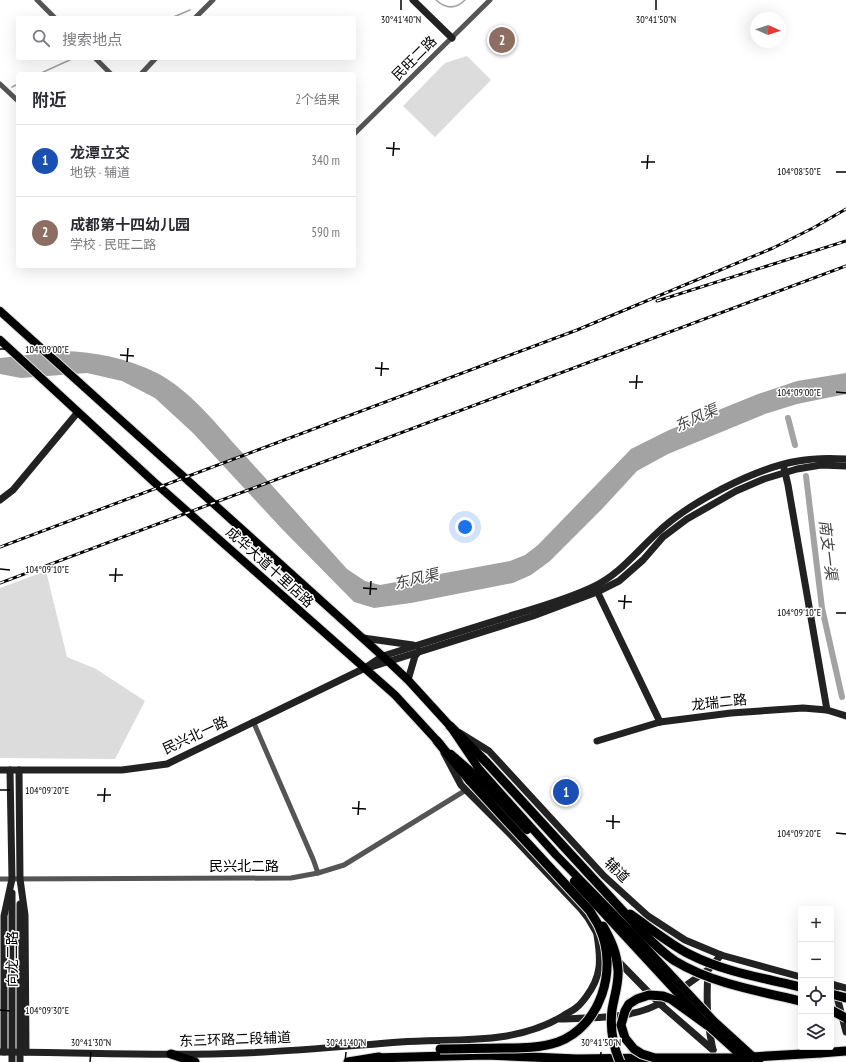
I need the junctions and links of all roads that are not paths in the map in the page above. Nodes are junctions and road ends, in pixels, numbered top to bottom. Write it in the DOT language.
graph roads {
  1 [pos="36,0"];
  2 [pos="213,0"];
  3 [pos="413,0"];
  4 [pos="490,0"];
  5 [pos="53,16"];
  6 [pos="197,16"];
  7 [pos="452,38"];
  8 [pos="97,60"];
  9 [pos="154,60"];
  10 [pos="109,72"];
  11 [pos="143,72"];
  12 [pos="0,84"];
  13 [pos="16,99"];
  14 [pos="356,132"];
  15 [pos="0,311"];
  16 [pos="0,340"];
  17 [pos="78,412"];
  18 [pos="846,459"];
  19 [pos="782,464"];
  20 [pos="846,466"];
  21 [pos="785,472"];
  22 [pos="0,500"];
  23 [pos="596,589"];
  24 [pos="363,638"];
  25 [pos="418,648"];
  26 [pos="386,659"];
  27 [pos="365,668"];
  28 [pos="408,680"];
  29 [pos="827,710"];
  30 [pos="846,716"];
  31 [pos="253,721"];
  32 [pos="660,722"];
  33 [pos="450,726"];
  34 [pos="437,741"];
  35 [pos="597,741"];
  36 [pos="0,770"];
  37 [pos="10,770"];
  38 [pos="19,770"];
  39 [pos="474,774"];
  40 [pos="466,790"];
  41 [pos="318,873"];
  42 [pos="12,878"];
  43 [pos="20,878"];
  44 [pos="0,879"];
  45 [pos="616,904"];
  46 [pos="590,911"];
  47 [pos="597,935"];
  48 [pos="721,955"];
  49 [pos="709,970"];
  50 [pos="798,976"];
  51 [pos="798,986"];
  52 [pos="834,988"];
  53 [pos="846,988"];
  54 [pos="834,989"];
  55 [pos="834,994"];
  56 [pos="846,998"];
  57 [pos="798,1000"];
  58 [pos="660,1004"];
  59 [pos="834,1012"];
  60 [pos="846,1018"];
  61 [pos="558,1019"];
  62 [pos="707,1025"];
  63 [pos="846,1032"];
  64 [pos="713,1050"];
  65 [pos="846,1051"];
  66 [pos="2,1052"];
  67 [pos="26,1052"];
  68 [pos="441,1052"];
  69 [pos="171,1054"];
  70 [pos="655,1058"];
  71 [pos="12,1062"];
  72 [pos="20,1062"];
  73 [pos="195,1062"];
  74 [pos="348,1062"];
  75 [pos="620,1062"];
  76 [pos="715,1062"];
  77 [pos="748,1062"];
  78 [pos="759,1062"];
  1 -- 5 [label="street"];
  2 -- 6 [label="street"];
  3 -- 7 [label="street"];
  4 -- 7 [label="street, 民旺二路"];
  7 -- 14 [label="street, 民旺二路"];
  8 -- 10 [label="street"];
  9 -- 11 [label="street"];
  12 -- 13 [label="street"];
  15 -- 24 [label="main road, 成华大道十里店路"];
  16 -- 17 [label="main road, 成华大道十里店路"];
  17 -- 22 [label="street"];
  17 -- 27 [label="main road, 成华大道十里店路"];
  18 -- 19 [label="street"];
  19 -- 21 [label="street"];
  19 -- 23 [label="street"];
  20 -- 21 [label="street"];
  21 -- 23 [label="street"];
  21 -- 29 [label="street"];
  23 -- 25 [label="street, 民兴北一路"];
  23 -- 32 [label="street"];
  24 -- 25 [label="street"];
  24 -- 26 [label="main road, 成华大道十里店路"];
  25 -- 26 [label="street, 民兴北一路"];
  25 -- 28 [label="street"];
  26 -- 27 [label="street, 民兴北一路"];
  26 -- 28 [label="main road, 成华大道十里店路"];
  27 -- 31 [label="street, 民兴北一路"];
  27 -- 34 [label="main road, 成华大道十里店路"];
  28 -- 33 [label="main road, 成华大道十里店路"];
  29 -- 30 [label="street, 龙瑞二路"];
  29 -- 32 [label="street, 龙瑞二路"];
  31 -- 38 [label="street, 民兴北一路"];
  31 -- 41 [label="street"];
  32 -- 35 [label="street, 龙瑞二路"];
  33 -- 39 [label="main road, 成华大道十里店路"];
  33 -- 45 [label="highway, bridge"];
  33 -- 48 [label="street, 辅道"];
  34 -- 39 [label="highway"];
  34 -- 40 [label="street"];
  36 -- 37 [label="street, 民兴北一路"];
  37 -- 38 [label="street, 民兴北一路"];
  37 -- 42 [label="street, 向龙二路"];
  38 -- 43 [label="street, 向龙二路"];
  39 -- 46 [label="highway, bridge"];
  39 -- 62 [label="main road, bridge"];
  39 -- 78 [label="main road, bridge"];
  40 -- 41 [label="street, 民兴北二路"];
  40 -- 47 [label="street"];
  41 -- 43 [label="street, 民兴北二路"];
  42 -- 43 [label="street, 民兴北二路"];
  42 -- 44 [label="street, 民兴北二路"];
  42 -- 66 [label="street, 向龙二路"];
  42 -- 71 [label="street, bridge"];
  43 -- 67 [label="street, 向龙二路"];
  43 -- 72 [label="street, bridge"];
  45 -- 51 [label="highway, bridge"];
  45 -- 57 [label="highway, bridge"];
  46 -- 68 [label="highway, bridge"];
  46 -- 75 [label="highway, bridge"];
  47 -- 58 [label="street"];
  47 -- 61 [label="street, 东三环路二段辅道"];
  48 -- 49 [label="street"];
  48 -- 50 [label="street, 辅道"];
  49 -- 58 [label="street"];
  49 -- 64 [label="street"];
  52 -- 53 [label="street"];
  54 -- 56 [label="highway, bridge"];
  55 -- 63 [label="street"];
  58 -- 61 [label="street"];
  58 -- 64 [label="street"];
  59 -- 60 [label="highway, bridge"];
  61 -- 69 [label="street, 东三环路二段辅道"];
  62 -- 70 [label="highway, bridge"];
  62 -- 77 [label="main road, bridge"];
  64 -- 76 [label="street"];
  65 -- 70 [label="highway, bridge"];
  66 -- 67 [label="street, 东三环路二段辅道"];
  67 -- 69 [label="street, 东三环路二段辅道"];
  68 -- 70 [label="highway, bridge"];
  68 -- 74 [label="highway"];
  69 -- 73 [label="highway"];
}
